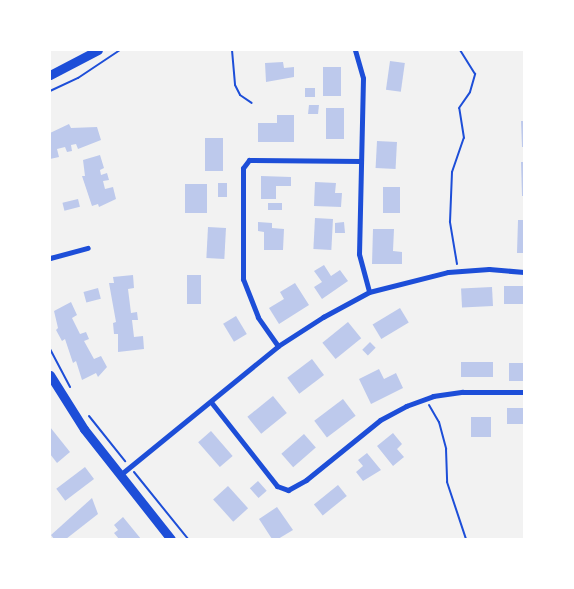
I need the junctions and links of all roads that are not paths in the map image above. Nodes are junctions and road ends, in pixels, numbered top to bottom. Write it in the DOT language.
graph roads {
  1 [pos="98,50"];
  2 [pos="355,50"];
  3 [pos="50,75"];
  4 [pos="361,161"];
  5 [pos="88,248"];
  6 [pos="50,258"];
  7 [pos="524,272"];
  8 [pos="369,292"];
  9 [pos="278,346"];
  10 [pos="50,375"];
  11 [pos="524,392"];
  12 [pos="210,402"];
  13 [pos="120,474"];
  14 [pos="171,539"];
  1 -- 3 [label="street"];
  2 -- 4 [label="street"];
  4 -- 8 [label="street"];
  4 -- 9 [label="street"];
  5 -- 6 [label="street"];
  7 -- 8 [label="street"];
  8 -- 9 [label="street"];
  9 -- 12 [label="street"];
  10 -- 13 [label="street"];
  11 -- 12 [label="street"];
  12 -- 13 [label="street"];
  13 -- 14 [label="street"];
}
